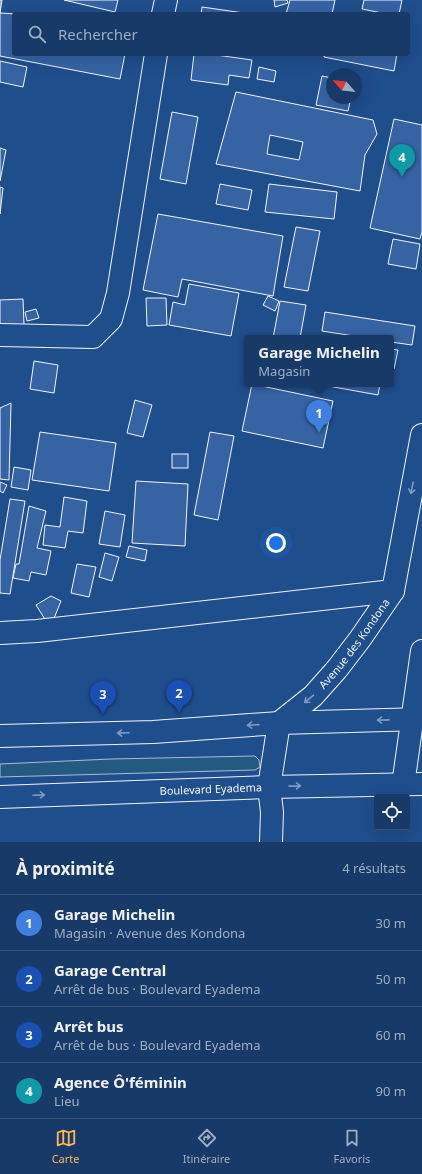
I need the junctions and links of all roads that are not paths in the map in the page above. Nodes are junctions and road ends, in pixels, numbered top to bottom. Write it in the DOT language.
graph roads {
  1 [pos="166,0"];
  2 [pos="163,12"];
  3 [pos="156,56"];
  4 [pos="0,335"];
  5 [pos="422,435"];
  6 [pos="393,592"];
  7 [pos="0,633"];
  8 [pos="422,652"];
  9 [pos="417,720"];
  10 [pos="279,723"];
  11 [pos="0,736"];
  12 [pos="412,784"];
  13 [pos="269,787"];
  14 [pos="0,797"];
  15 [pos="271,842"];
  1 -- 2 [label="main road"];
  3 -- 4 [label="main road"];
  5 -- 6 [label="main road, Avenue des Kondona, one-way"];
  6 -- 7 [label="main road"];
  6 -- 10 [label="main road, Avenue des Kondona, one-way"];
  8 -- 9 [label="main road"];
  9 -- 10 [label="main road, one-way"];
  9 -- 12 [label="main road"];
  10 -- 11 [label="main road, one-way"];
  10 -- 13 [label="main road"];
  13 -- 12 [label="main road, Boulevard Eyadema, one-way"];
  14 -- 13 [label="main road, Boulevard Eyadema, one-way"];
  13 -- 15 [label="main road"];
}
